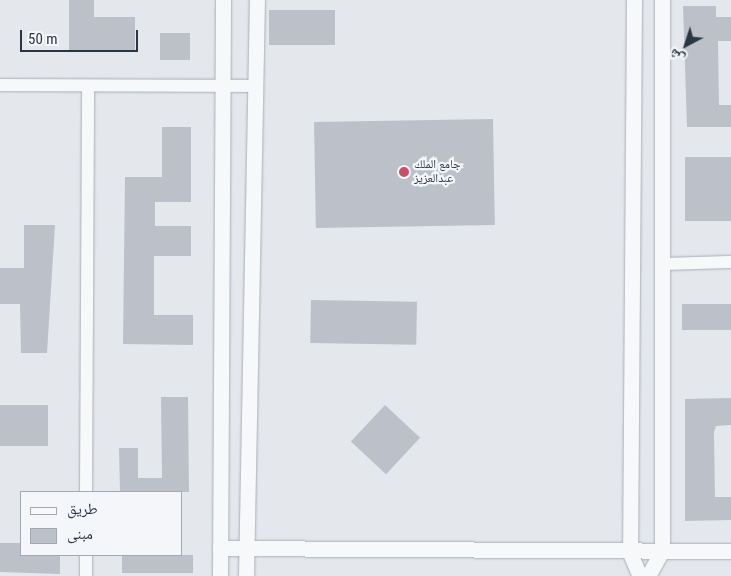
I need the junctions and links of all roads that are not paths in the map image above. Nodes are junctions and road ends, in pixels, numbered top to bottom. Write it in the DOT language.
graph roads {
  1 [pos="223,0"];
  2 [pos="257,0"];
  3 [pos="634,0"];
  4 [pos="662,0"];
  5 [pos="0,85"];
  6 [pos="88,86"];
  7 [pos="223,86"];
  8 [pos="256,86"];
  9 [pos="731,262"];
  10 [pos="662,264"];
  11 [pos="86,491"];
  12 [pos="220,548"];
  13 [pos="246,550"];
  14 [pos="662,551"];
  15 [pos="731,552"];
  16 [pos="630,553"];
  17 [pos="86,556"];
  18 [pos="86,576"];
  19 [pos="220,576"];
  20 [pos="246,576"];
  21 [pos="640,576"];
  22 [pos="648,576"];
  1 -- 7 [label="street"];
  2 -- 8 [label="street"];
  3 -- 16 [label="street"];
  4 -- 10 [label="street"];
  5 -- 6 [label="street"];
  6 -- 7 [label="street"];
  6 -- 11 [label="street"];
  7 -- 8 [label="street"];
  7 -- 12 [label="street"];
  8 -- 13 [label="street"];
  9 -- 10 [label="street"];
  10 -- 14 [label="street"];
  12 -- 13 [label="street"];
  12 -- 19 [label="street"];
  13 -- 16 [label="street"];
  13 -- 20 [label="street"];
  14 -- 15 [label="street"];
  14 -- 16 [label="street"];
  14 -- 22 [label="street"];
  16 -- 21 [label="street"];
  17 -- 18 [label="street"];
}
